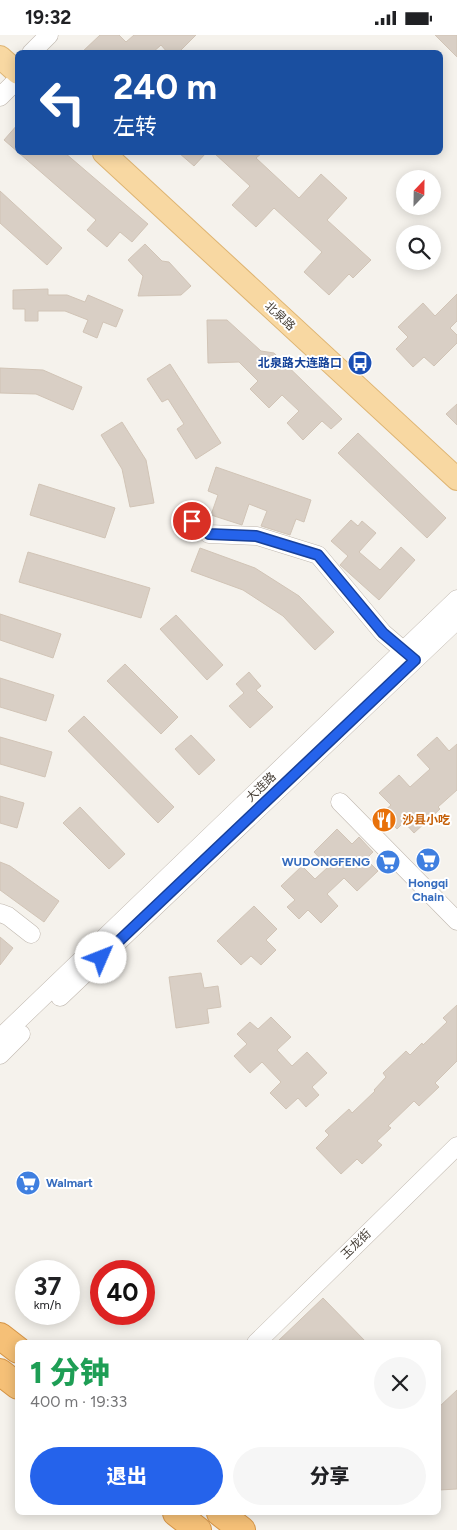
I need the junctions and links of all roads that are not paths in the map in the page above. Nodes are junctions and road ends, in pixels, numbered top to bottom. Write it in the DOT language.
graph roads {
  1 [pos="49,35"];
  2 [pos="34,50"];
  3 [pos="10,63"];
  4 [pos="0,97"];
  5 [pos="106,155"];
  6 [pos="123,155"];
  7 [pos="457,462"];
  8 [pos="457,479"];
  9 [pos="192,521"];
  10 [pos="457,599"];
  11 [pos="457,620"];
  12 [pos="409,655"];
  13 [pos="340,802"];
  14 [pos="0,913"];
  15 [pos="457,921"];
  16 [pos="31,934"];
  17 [pos="0,1039"];
  18 [pos="0,1055"];
  19 [pos="457,1146"];
  20 [pos="0,1335"];
  21 [pos="259,1340"];
  22 [pos="15,1348"];
  23 [pos="0,1372"];
  24 [pos="15,1384"];
  25 [pos="179,1515"];
  26 [pos="223,1515"];
  27 [pos="198,1530"];
  28 [pos="242,1530"];
  1 -- 2 [label="street"];
  3 -- 4 [label="street"];
  5 -- 8 [label="main road, 北泉路"];
  6 -- 7 [label="main road, 北泉路"];
  9 -- 12 [label="street"];
  10 -- 12 [label="street, 大连路"];
  11 -- 12 [label="street, 大连路"];
  12 -- 17 [label="street, 大连路"];
  12 -- 18 [label="street, 大连路"];
  13 -- 15 [label="street"];
  14 -- 16 [label="street"];
  19 -- 21 [label="street, 玉龙街"];
  20 -- 22 [label="highway"];
  23 -- 24 [label="highway"];
  25 -- 27 [label="highway"];
  26 -- 28 [label="highway"];
}
